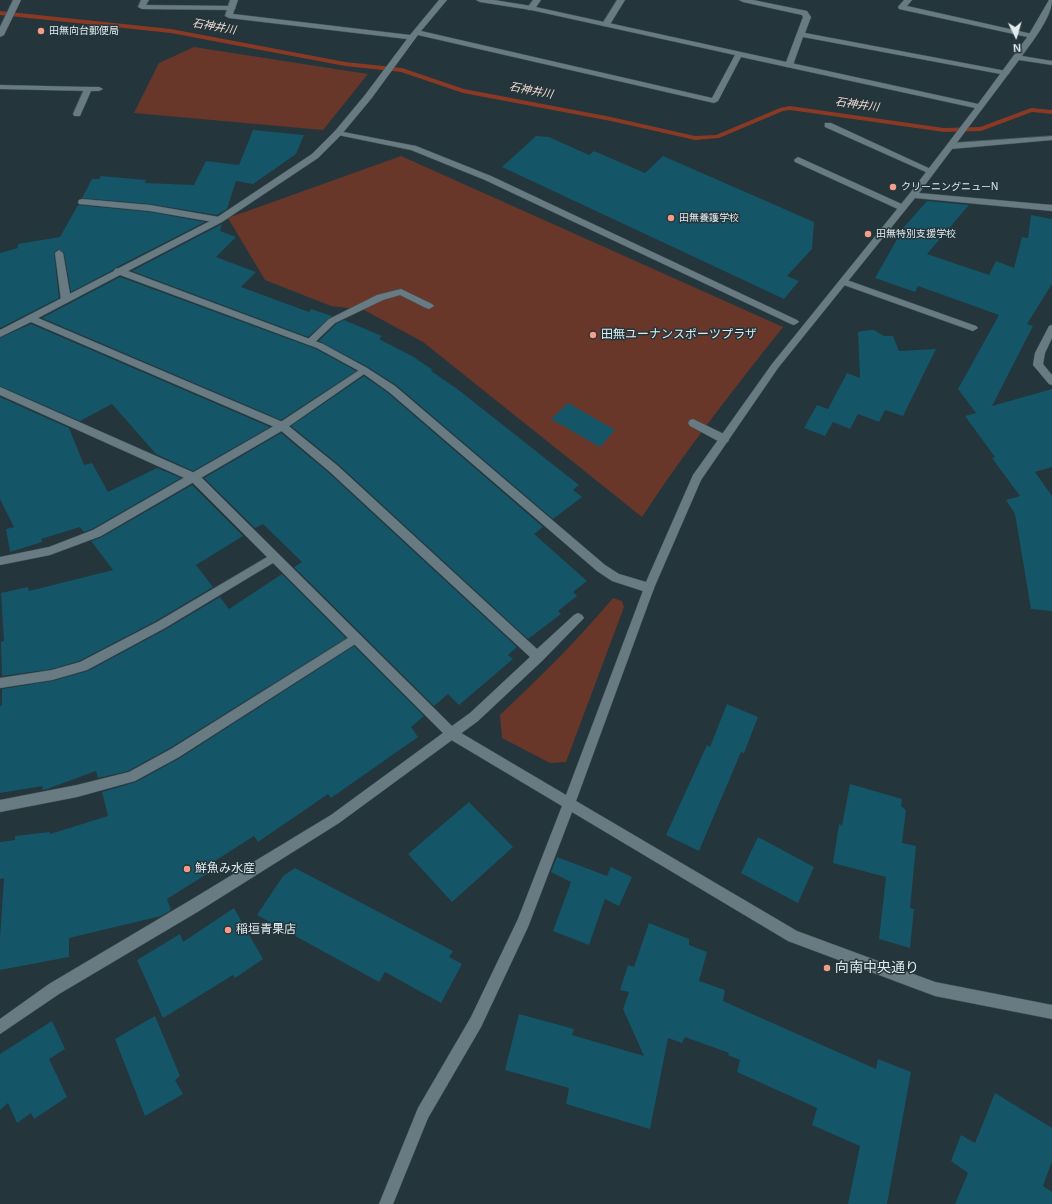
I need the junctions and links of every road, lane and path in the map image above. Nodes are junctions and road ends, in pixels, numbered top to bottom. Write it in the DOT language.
graph roads {
  1 [pos="17,0"];
  2 [pos="145,0"];
  3 [pos="234,0"];
  4 [pos="443,0"];
  5 [pos="480,0"];
  6 [pos="537,0"];
  7 [pos="620,0"];
  8 [pos="743,0"];
  9 [pos="908,0"];
  10 [pos="1052,1"];
  11 [pos="232,8"];
  12 [pos="531,8"];
  13 [pos="606,24"];
  14 [pos="801,34"];
  15 [pos="0,35"];
  16 [pos="414,35"];
  17 [pos="1032,36"];
  18 [pos="738,54"];
  19 [pos="1017,57"];
  20 [pos="1052,63"];
  21 [pos="789,65"];
  22 [pos="1006,73"];
  23 [pos="0,87"];
  24 [pos="88,89"];
  25 [pos="99,89"];
  26 [pos="980,107"];
  27 [pos="78,114"];
  28 [pos="828,125"];
  29 [pos="338,133"];
  30 [pos="1052,138"];
  31 [pos="951,146"];
  32 [pos="798,160"];
  33 [pos="931,171"];
  34 [pos="913,195"];
  35 [pos="82,202"];
  36 [pos="903,208"];
  37 [pos="1052,208"];
  38 [pos="219,220"];
  39 [pos="59,253"];
  40 [pos="118,271"];
  41 [pos="844,282"];
  42 [pos="66,300"];
  43 [pos="429,306"];
  44 [pos="30,318"];
  45 [pos="794,322"];
  46 [pos="972,328"];
  47 [pos="1052,328"];
  48 [pos="0,334"];
  49 [pos="310,342"];
  50 [pos="364,370"];
  51 [pos="1052,381"];
  52 [pos="0,391"];
  53 [pos="692,423"];
  54 [pos="282,426"];
  55 [pos="724,439"];
  56 [pos="195,478"];
  57 [pos="274,557"];
  58 [pos="0,561"];
  59 [pos="649,588"];
  60 [pos="578,618"];
  61 [pos="356,638"];
  62 [pos="538,657"];
  63 [pos="0,683"];
  64 [pos="452,734"];
  65 [pos="570,803"];
  66 [pos="0,806"];
  67 [pos="1052,1012"];
  68 [pos="0,1027"];
  69 [pos="386,1204"];
  1 -- 15 [label="street"];
  2 -- 11 [label="street"];
  3 -- 11 [label="street"];
  4 -- 16 [label="street"];
  5 -- 12 [label="street"];
  6 -- 12 [label="street"];
  7 -- 13 [label="street"];
  8 -- 14 [label="street"];
  9 -- 17 [label="street"];
  10 -- 17 [label="street"];
  11 -- 16 [label="street"];
  12 -- 13 [label="street"];
  13 -- 18 [label="street"];
  14 -- 21 [label="street"];
  14 -- 22 [label="street"];
  16 -- 18 [label="street"];
  16 -- 29 [label="street"];
  17 -- 19 [label="street"];
  18 -- 21 [label="street"];
  19 -- 20 [label="street"];
  19 -- 22 [label="street"];
  21 -- 26 [label="street"];
  22 -- 26 [label="street"];
  23 -- 24 [label="street"];
  24 -- 25 [label="street"];
  24 -- 27 [label="street"];
  26 -- 31 [label="street"];
  28 -- 33 [label="street"];
  29 -- 38 [label="street"];
  29 -- 45 [label="street"];
  30 -- 31 [label="street"];
  31 -- 33 [label="street"];
  32 -- 36 [label="street"];
  33 -- 34 [label="street"];
  34 -- 36 [label="street"];
  34 -- 37 [label="street"];
  35 -- 38 [label="street"];
  36 -- 41 [label="street"];
  38 -- 40 [label="street"];
  39 -- 42 [label="street"];
  40 -- 42 [label="street"];
  40 -- 49 [label="street"];
  41 -- 46 [label="street"];
  41 -- 55 [label="street"];
  42 -- 44 [label="street"];
  43 -- 49 [label="street"];
  44 -- 48 [label="street"];
  44 -- 54 [label="street"];
  47 -- 51 [label="street"];
  49 -- 50 [label="street"];
  50 -- 54 [label="street"];
  50 -- 59 [label="street"];
  52 -- 56 [label="street"];
  53 -- 55 [label="street"];
  54 -- 56 [label="street"];
  54 -- 62 [label="street"];
  55 -- 59 [label="street"];
  56 -- 57 [label="street"];
  56 -- 58 [label="street"];
  57 -- 61 [label="street"];
  57 -- 63 [label="street"];
  59 -- 65 [label="street"];
  60 -- 62 [label="street"];
  61 -- 64 [label="street"];
  61 -- 66 [label="street"];
  62 -- 64 [label="street"];
  64 -- 65 [label="street"];
  64 -- 68 [label="street"];
  65 -- 67 [label="street"];
  65 -- 69 [label="street"];
}
